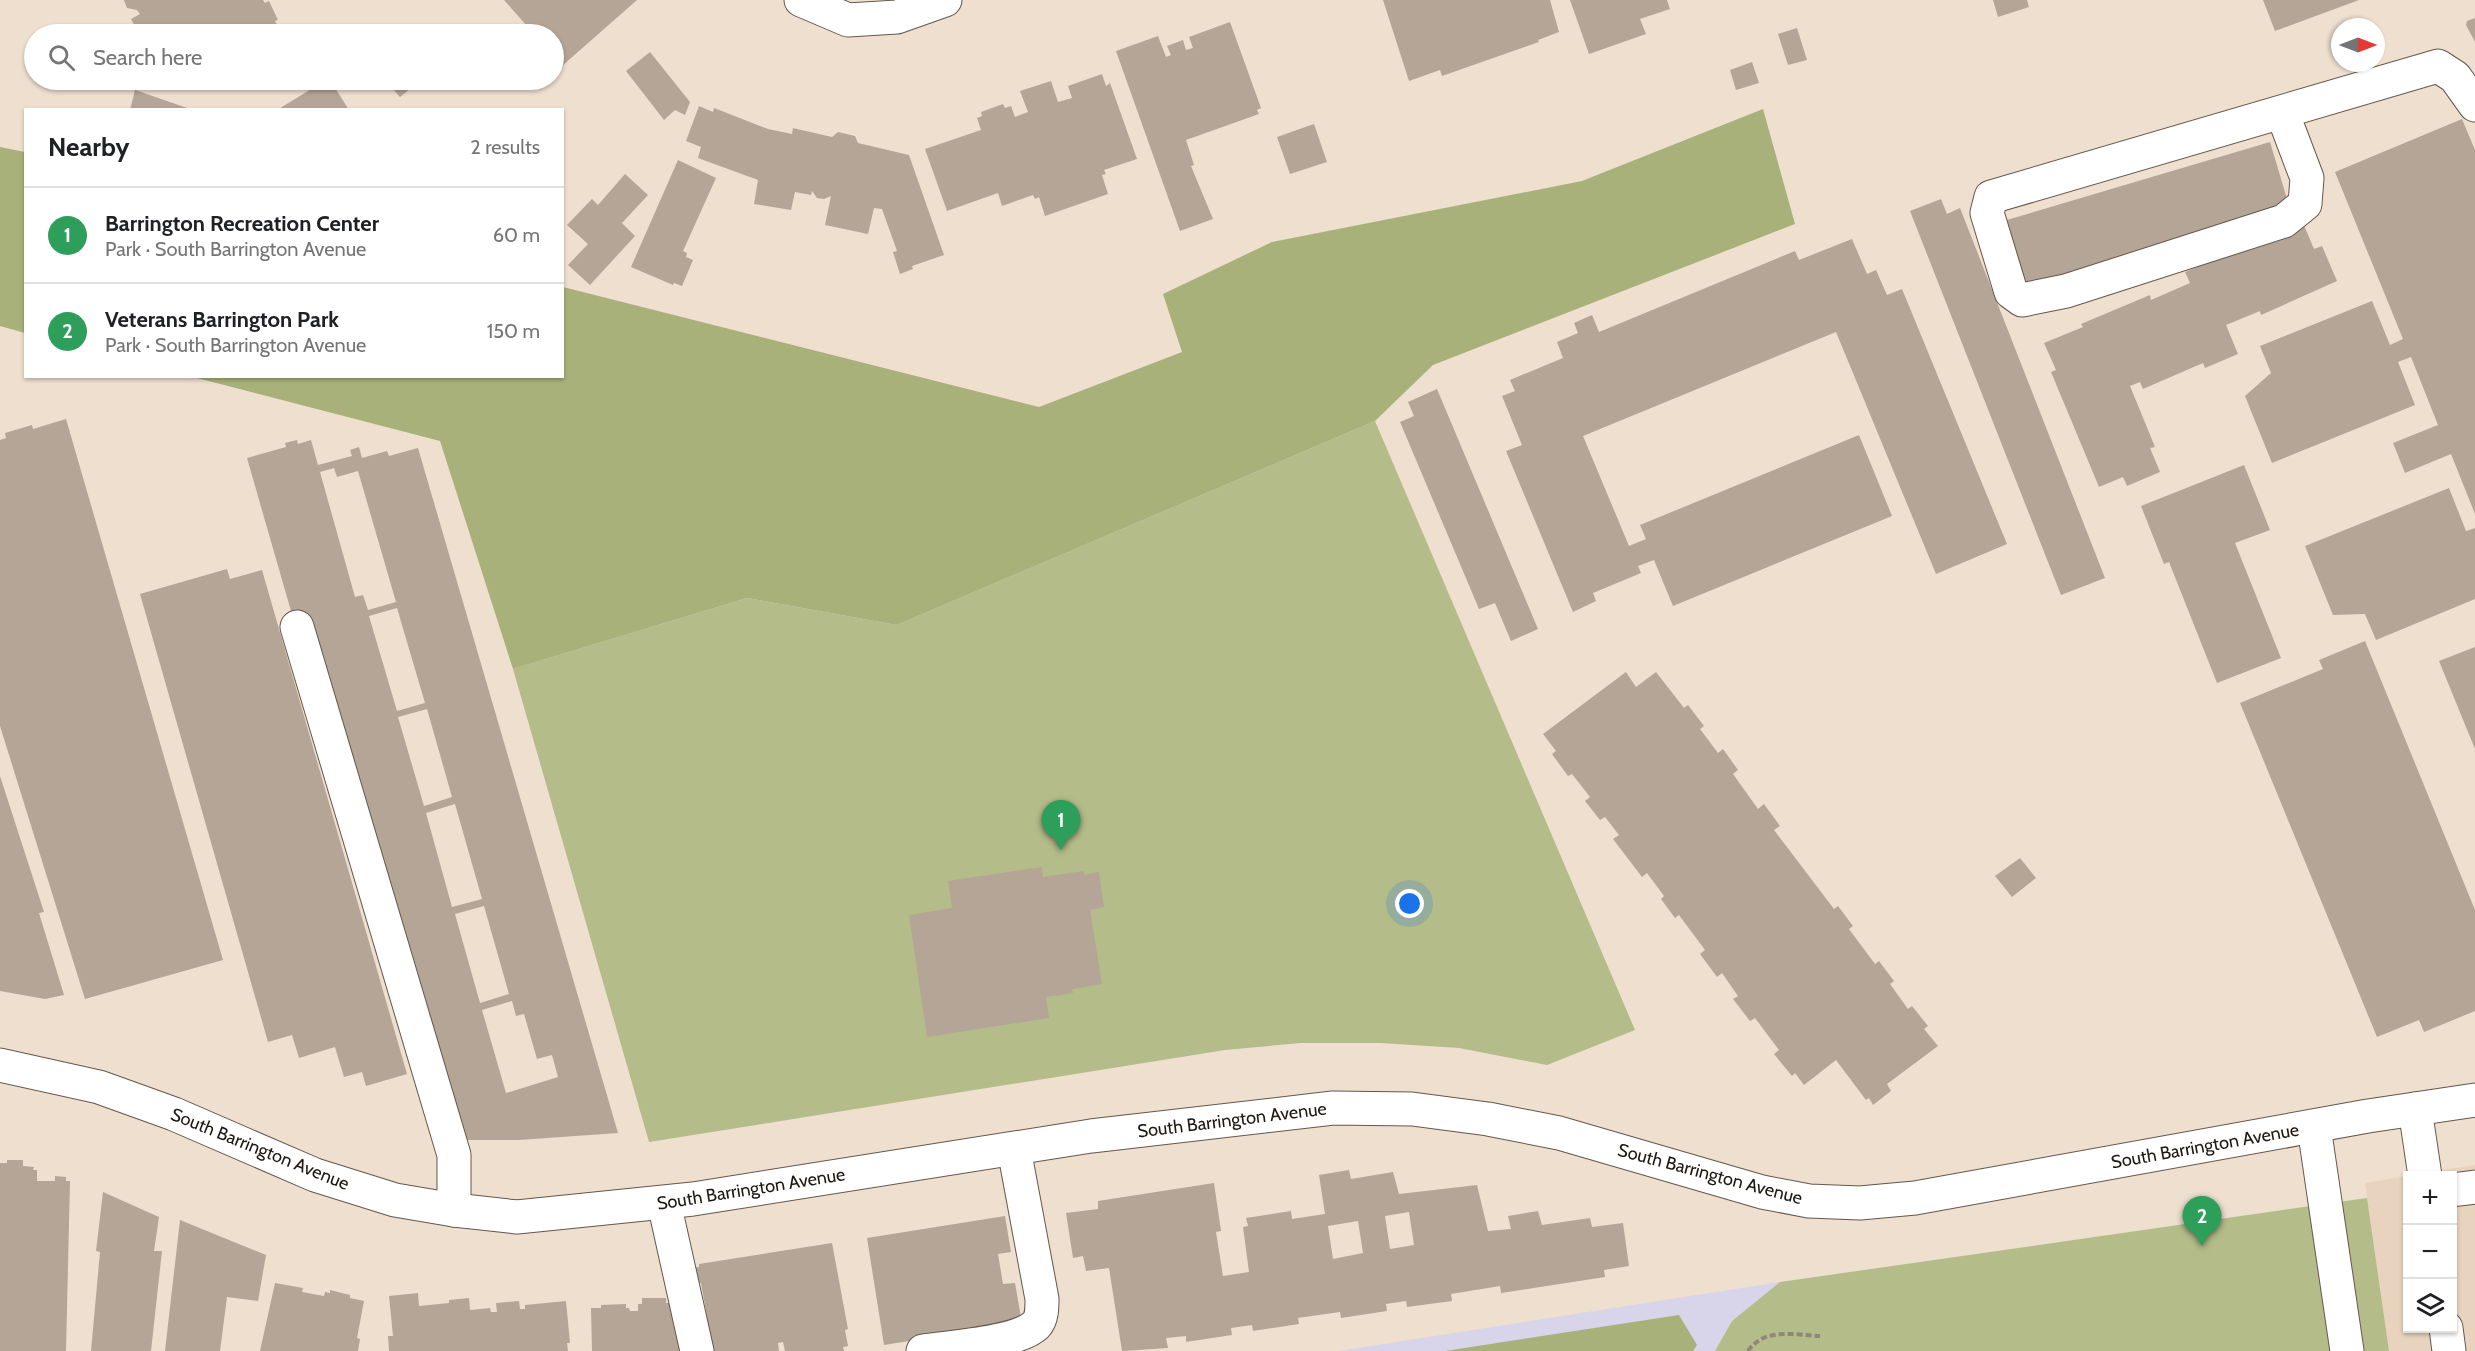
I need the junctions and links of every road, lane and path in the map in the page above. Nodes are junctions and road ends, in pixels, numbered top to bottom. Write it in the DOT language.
graph roads {
  1 [pos="801,0"];
  2 [pos="945,0"];
  3 [pos="2475,105"];
  4 [pos="2282,112"];
  5 [pos="297,627"];
  6 [pos="0,1065"];
  7 [pos="2475,1100"];
  8 [pos="2415,1109"];
  9 [pos="2314,1127"];
  10 [pos="1014,1149"];
  11 [pos="2424,1171"];
  12 [pos="2475,1187"];
  13 [pos="2457,1189"];
  14 [pos="664,1203"];
  15 [pos="454,1210"];
  16 [pos="2447,1333"];
  17 [pos="1820,1336"];
  18 [pos="697,1351"];
  19 [pos="923,1351"];
  20 [pos="1748,1351"];
  21 [pos="2348,1351"];
  22 [pos="2449,1351"];
  1 -- 2 [label="street"];
  3 -- 4 [label="street"];
  4 -- 4 [label="street"];
  5 -- 15 [label="street"];
  6 -- 15 [label="street, South Barrington Avenue"];
  7 -- 8 [label="street, South Barrington Avenue"];
  8 -- 9 [label="street, South Barrington Avenue"];
  8 -- 11 [label="street"];
  9 -- 10 [label="street, South Barrington Avenue"];
  9 -- 21 [label="street"];
  10 -- 14 [label="street, South Barrington Avenue"];
  10 -- 19 [label="street"];
  12 -- 13 [label="street"];
  14 -- 15 [label="street, South Barrington Avenue"];
  14 -- 18 [label="street"];
  16 -- 22 [label="street"];
  17 -- 20 [label="path"];
}
